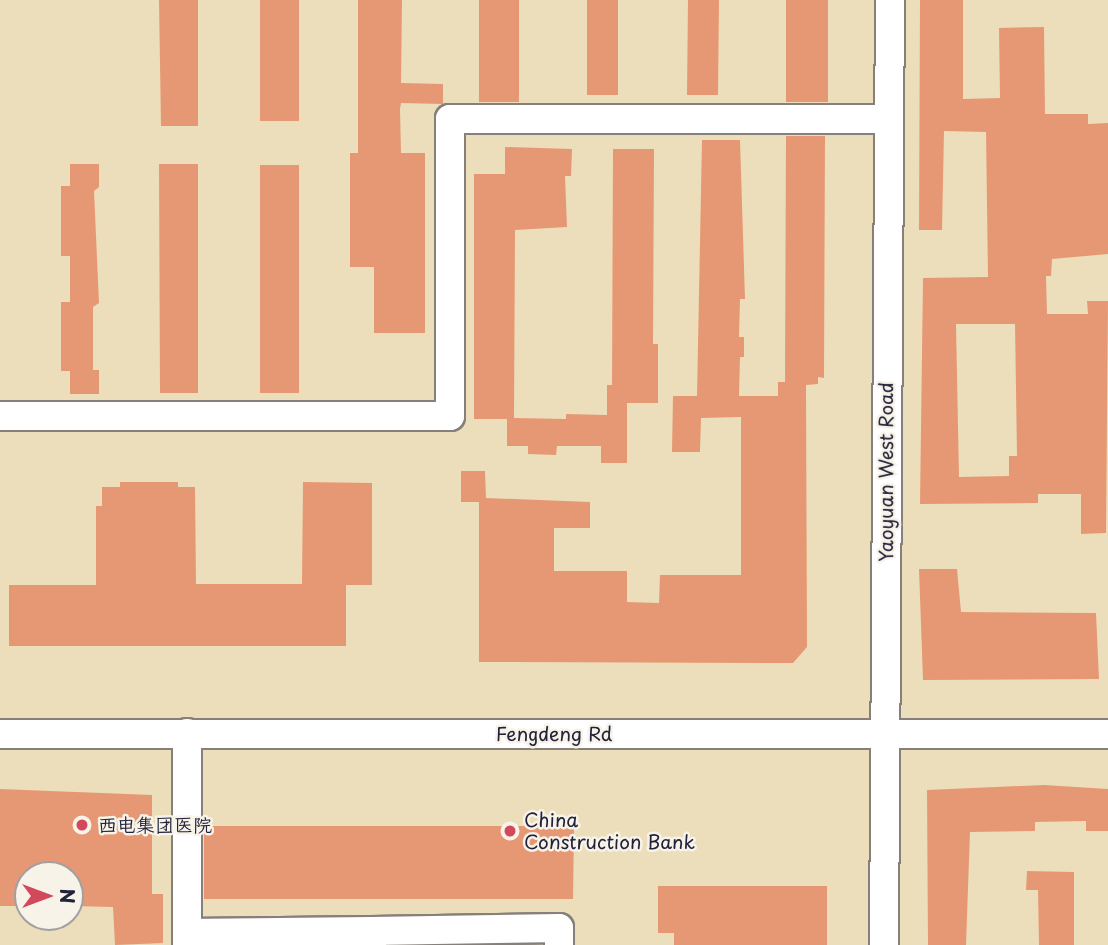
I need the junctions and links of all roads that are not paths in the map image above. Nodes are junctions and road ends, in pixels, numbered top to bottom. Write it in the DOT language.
graph roads {
  1 [pos="890,0"];
  2 [pos="888,119"];
  3 [pos="0,415"];
  4 [pos="187,733"];
  5 [pos="0,734"];
  6 [pos="884,734"];
  7 [pos="1108,734"];
  8 [pos="372,938"];
  9 [pos="187,939"];
  10 [pos="559,945"];
  11 [pos="884,945"];
  1 -- 2 [label="street, Yaoyuan West Road"];
  2 -- 3 [label="street"];
  2 -- 6 [label="street, Yaoyuan West Road"];
  4 -- 5 [label="street, Fengdeng Rd"];
  4 -- 6 [label="street, Fengdeng Rd"];
  4 -- 9 [label="street"];
  6 -- 7 [label="street, Fengdeng Rd"];
  6 -- 11 [label="street, Yaoyuan West Road"];
  8 -- 9 [label="street"];
  8 -- 10 [label="street"];
}
